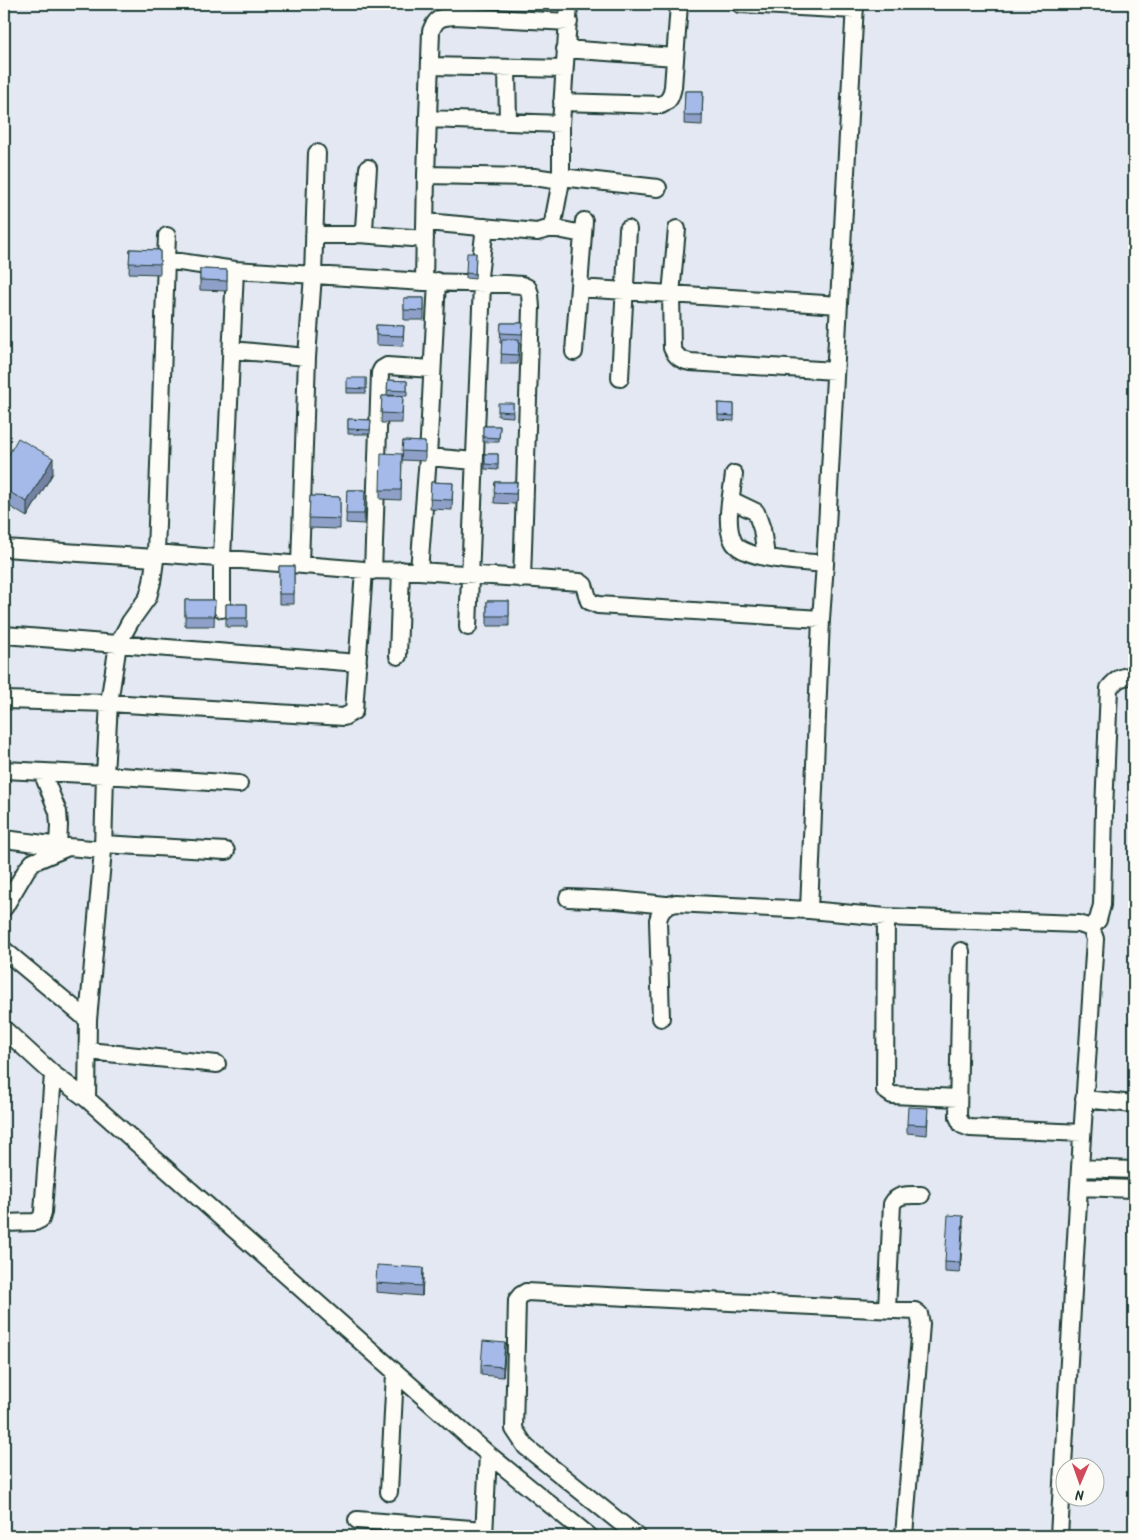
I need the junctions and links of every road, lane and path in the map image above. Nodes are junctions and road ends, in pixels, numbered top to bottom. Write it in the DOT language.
graph roads {
  1 [pos="569,4"];
  2 [pos="680,4"];
  3 [pos="740,4"];
  4 [pos="746,4"];
  5 [pos="802,6"];
  6 [pos="855,7"];
  7 [pos="509,11"];
  8 [pos="569,22"];
  9 [pos="565,49"];
  10 [pos="675,57"];
  11 [pos="430,66"];
  12 [pos="507,68"];
  13 [pos="564,70"];
  14 [pos="562,102"];
  15 [pos="428,119"];
  16 [pos="508,122"];
  17 [pos="561,124"];
  18 [pos="317,153"];
  19 [pos="368,168"];
  20 [pos="426,175"];
  21 [pos="561,179"];
  22 [pos="658,188"];
  23 [pos="426,222"];
  24 [pos="485,227"];
  25 [pos="552,228"];
  26 [pos="628,229"];
  27 [pos="676,229"];
  28 [pos="359,234"];
  29 [pos="314,235"];
  30 [pos="167,236"];
  31 [pos="425,239"];
  32 [pos="166,260"];
  33 [pos="235,270"];
  34 [pos="313,275"];
  35 [pos="430,281"];
  36 [pos="480,284"];
  37 [pos="579,288"];
  38 [pos="625,291"];
  39 [pos="671,294"];
  40 [pos="839,305"];
  41 [pos="231,350"];
  42 [pos="574,352"];
  43 [pos="307,357"];
  44 [pos="432,369"];
  45 [pos="835,371"];
  46 [pos="620,378"];
  47 [pos="428,457"];
  48 [pos="475,461"];
  49 [pos="734,474"];
  50 [pos="732,500"];
  51 [pos="4,548"];
  52 [pos="156,555"];
  53 [pos="766,556"];
  54 [pos="222,558"];
  55 [pos="300,564"];
  56 [pos="825,564"];
  57 [pos="368,570"];
  58 [pos="400,570"];
  59 [pos="419,571"];
  60 [pos="470,574"];
  61 [pos="522,579"];
  62 [pos="222,609"];
  63 [pos="821,620"];
  64 [pos="468,627"];
  65 [pos="4,635"];
  66 [pos="118,644"];
  67 [pos="398,656"];
  68 [pos="358,663"];
  69 [pos="1132,671"];
  70 [pos="4,700"];
  71 [pos="109,703"];
  72 [pos="4,770"];
  73 [pos="42,772"];
  74 [pos="105,775"];
  75 [pos="239,784"];
  76 [pos="4,840"];
  77 [pos="63,847"];
  78 [pos="103,847"];
  79 [pos="226,851"];
  80 [pos="568,898"];
  81 [pos="666,905"];
  82 [pos="4,908"];
  83 [pos="809,910"];
  84 [pos="886,918"];
  85 [pos="1091,928"];
  86 [pos="4,950"];
  87 [pos="961,951"];
  88 [pos="660,1018"];
  89 [pos="88,1020"];
  90 [pos="4,1029"];
  91 [pos="88,1051"];
  92 [pos="217,1064"];
  93 [pos="54,1074"];
  94 [pos="958,1098"];
  95 [pos="87,1099"];
  96 [pos="1084,1099"];
  97 [pos="1134,1104"];
  98 [pos="1082,1133"];
  99 [pos="1080,1168"];
  100 [pos="1134,1170"];
  101 [pos="1079,1187"];
  102 [pos="1134,1189"];
  103 [pos="921,1195"];
  104 [pos="4,1222"];
  105 [pos="887,1309"];
  106 [pos="395,1373"];
  107 [pos="488,1454"];
  108 [pos="389,1492"];
  109 [pos="357,1520"];
  110 [pos="484,1533"];
  111 [pos="589,1536"];
  112 [pos="637,1536"];
  113 [pos="904,1536"];
  114 [pos="1059,1536"];
  1 -- 8 [label="street"];
  2 -- 10 [label="street"];
  3 -- 4 [label="street"];
  4 -- 5 [label="street"];
  5 -- 6 [label="street"];
  6 -- 40 [label="street"];
  7 -- 8 [label="street"];
  7 -- 11 [label="street"];
  8 -- 9 [label="street"];
  9 -- 10 [label="street"];
  9 -- 13 [label="street"];
  10 -- 14 [label="street"];
  11 -- 12 [label="street"];
  11 -- 15 [label="street"];
  12 -- 13 [label="street"];
  12 -- 16 [label="street"];
  13 -- 14 [label="street"];
  14 -- 17 [label="street"];
  15 -- 16 [label="street"];
  15 -- 20 [label="street"];
  16 -- 17 [label="street"];
  17 -- 21 [label="street"];
  18 -- 29 [label="street"];
  19 -- 28 [label="street"];
  20 -- 21 [label="street"];
  20 -- 23 [label="street"];
  21 -- 22 [label="street"];
  21 -- 25 [label="street"];
  23 -- 24 [label="street"];
  23 -- 31 [label="street"];
  24 -- 25 [label="street"];
  24 -- 36 [label="street"];
  25 -- 37 [label="street"];
  26 -- 38 [label="street"];
  27 -- 39 [label="street"];
  28 -- 29 [label="street"];
  28 -- 31 [label="street"];
  29 -- 34 [label="street"];
  30 -- 32 [label="street"];
  31 -- 35 [label="street"];
  32 -- 33 [label="street"];
  32 -- 52 [label="street"];
  33 -- 34 [label="street"];
  33 -- 41 [label="street"];
  34 -- 35 [label="street"];
  34 -- 43 [label="street"];
  35 -- 36 [label="street"];
  35 -- 44 [label="street"];
  36 -- 48 [label="street"];
  36 -- 61 [label="street"];
  37 -- 38 [label="street"];
  37 -- 42 [label="street"];
  38 -- 39 [label="street"];
  38 -- 46 [label="street"];
  39 -- 40 [label="street"];
  39 -- 45 [label="street"];
  40 -- 45 [label="street"];
  41 -- 43 [label="street"];
  41 -- 54 [label="street"];
  43 -- 55 [label="street"];
  44 -- 47 [label="street"];
  44 -- 57 [label="street"];
  45 -- 56 [label="street"];
  47 -- 48 [label="street"];
  47 -- 59 [label="street"];
  48 -- 60 [label="street"];
  49 -- 50 [label="street"];
  50 -- 53 [label="street"];
  50 -- 53 [label="street"];
  51 -- 52 [label="street"];
  52 -- 54 [label="street"];
  52 -- 66 [label="street"];
  53 -- 56 [label="street"];
  54 -- 55 [label="street"];
  54 -- 62 [label="street"];
  55 -- 57 [label="street"];
  56 -- 63 [label="street"];
  57 -- 58 [label="street"];
  57 -- 68 [label="street"];
  58 -- 59 [label="street"];
  58 -- 67 [label="street"];
  59 -- 60 [label="street"];
  60 -- 61 [label="street"];
  60 -- 64 [label="street"];
  61 -- 63 [label="street"];
  63 -- 83 [label="street"];
  65 -- 66 [label="street"];
  66 -- 68 [label="street"];
  66 -- 71 [label="street"];
  68 -- 71 [label="street"];
  69 -- 85 [label="street"];
  70 -- 71 [label="street"];
  71 -- 74 [label="street"];
  72 -- 73 [label="street"];
  73 -- 74 [label="street"];
  73 -- 77 [label="street"];
  74 -- 75 [label="street"];
  74 -- 78 [label="street"];
  76 -- 77 [label="street"];
  77 -- 78 [label="street"];
  77 -- 82 [label="street"];
  78 -- 79 [label="street"];
  78 -- 89 [label="street"];
  80 -- 81 [label="street"];
  81 -- 83 [label="street"];
  81 -- 88 [label="street"];
  83 -- 84 [label="street"];
  84 -- 85 [label="street"];
  84 -- 94 [label="street"];
  85 -- 96 [label="street"];
  86 -- 89 [label="street"];
  87 -- 94 [label="street"];
  89 -- 91 [label="street"];
  90 -- 93 [label="street"];
  91 -- 92 [label="street"];
  91 -- 95 [label="street"];
  93 -- 95 [label="street"];
  93 -- 104 [label="street"];
  94 -- 98 [label="street"];
  95 -- 106 [label="street"];
  96 -- 97 [label="street"];
  96 -- 98 [label="street"];
  98 -- 99 [label="street"];
  99 -- 100 [label="street"];
  99 -- 101 [label="street"];
  101 -- 102 [label="street"];
  101 -- 114 [label="street"];
  103 -- 105 [label="street"];
  105 -- 112 [label="street"];
  105 -- 113 [label="street"];
  106 -- 107 [label="street"];
  106 -- 108 [label="street"];
  107 -- 110 [label="street"];
  107 -- 111 [label="street"];
  109 -- 110 [label="street"];
}
